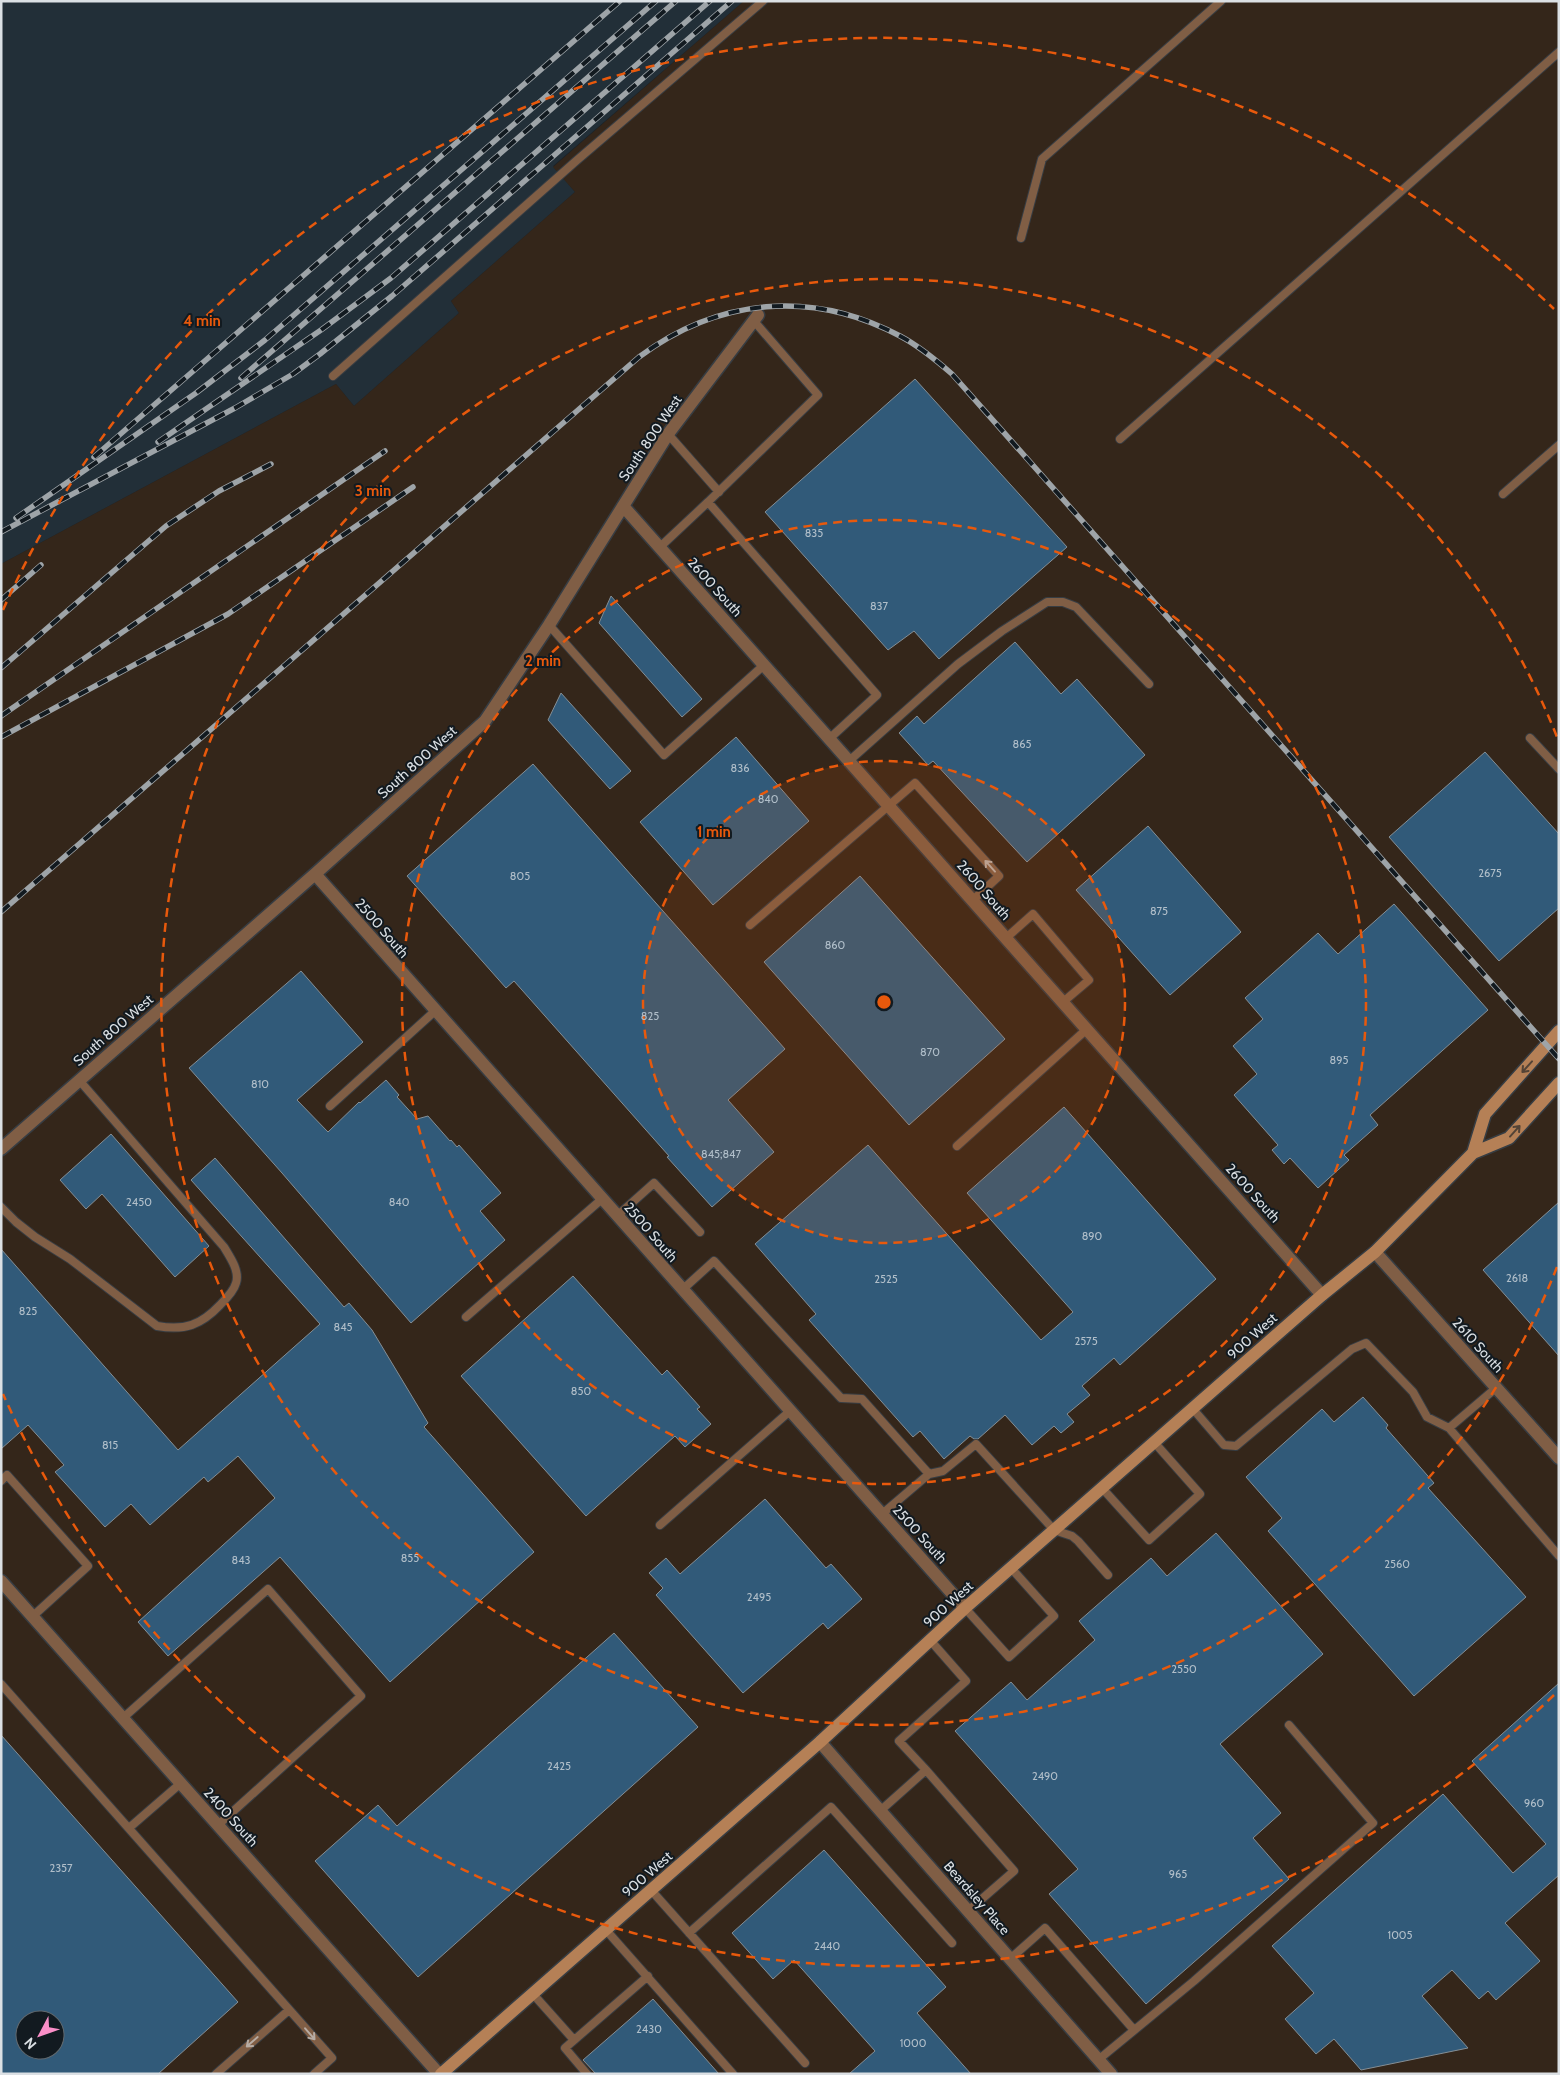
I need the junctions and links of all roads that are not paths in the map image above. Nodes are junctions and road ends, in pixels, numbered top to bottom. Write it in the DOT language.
graph roads {
  1 [pos="763,1"];
  2 [pos="1220,1"];
  3 [pos="1559,52"];
  4 [pos="1021,238"];
  5 [pos="756,318"];
  6 [pos="333,376"];
  7 [pos="668,434"];
  8 [pos="1120,439"];
  9 [pos="1559,446"];
  10 [pos="719,492"];
  11 [pos="1503,494"];
  12 [pos="708,502"];
  13 [pos="623,506"];
  14 [pos="660,547"];
  15 [pos="549,625"];
  16 [pos="764,665"];
  17 [pos="1150,684"];
  18 [pos="829,738"];
  19 [pos="1530,738"];
  20 [pos="849,761"];
  21 [pos="1559,769"];
  22 [pos="889,806"];
  23 [pos="315,874"];
  24 [pos="973,900"];
  25 [pos="750,925"];
  26 [pos="1006,938"];
  27 [pos="1063,1002"];
  28 [pos="435,1011"];
  29 [pos="1087,1029"];
  30 [pos="1559,1031"];
  31 [pos="79,1080"];
  32 [pos="1559,1083"];
  33 [pos="330,1106"];
  34 [pos="957,1146"];
  35 [pos="1,1150"];
  36 [pos="1472,1152"];
  37 [pos="602,1199"];
  38 [pos="1,1207"];
  39 [pos="617,1216"];
  40 [pos="700,1232"];
  41 [pos="1375,1252"];
  42 [pos="682,1290"];
  43 [pos="1322,1294"];
  44 [pos="466,1318"];
  45 [pos="1496,1388"];
  46 [pos="1193,1409"];
  47 [pos="790,1411"];
  48 [pos="1450,1428"];
  49 [pos="1154,1442"];
  50 [pos="1559,1458"];
  51 [pos="929,1474"];
  52 [pos="1,1481"];
  53 [pos="1102,1488"];
  54 [pos="882,1514"];
  55 [pos="660,1524"];
  56 [pos="1054,1530"];
  57 [pos="1559,1556"];
  58 [pos="1011,1568"];
  59 [pos="1108,1575"];
  60 [pos="1,1580"];
  61 [pos="965,1608"];
  62 [pos="33,1616"];
  63 [pos="930,1640"];
  64 [pos="1,1684"];
  65 [pos="123,1718"];
  66 [pos="1289,1725"];
  67 [pos="820,1742"];
  68 [pos="926,1770"];
  69 [pos="181,1783"];
  70 [pos="880,1811"];
  71 [pos="218,1825"];
  72 [pos="129,1828"];
  73 [pos="651,1890"];
  74 [pos="968,1911"];
  75 [pos="606,1930"];
  76 [pos="689,1933"];
  77 [pos="952,1942"];
  78 [pos="1010,1959"];
  79 [pos="648,1976"];
  80 [pos="533,1994"];
  81 [pos="289,2010"];
  82 [pos="1134,2030"];
  83 [pos="574,2040"];
  84 [pos="1098,2060"];
  85 [pos="805,2063"];
  86 [pos="216,2074"];
  87 [pos="314,2074"];
  88 [pos="440,2074"];
  89 [pos="588,2074"];
  90 [pos="733,2074"];
  91 [pos="1111,2074"];
  1 -- 6 [label="lane"];
  2 -- 4 [label="lane"];
  3 -- 8 [label="lane"];
  5 -- 7 [label="street, South 800 West"];
  5 -- 10 [label="lane"];
  7 -- 10 [label="lane"];
  7 -- 13 [label="street, South 800 West"];
  9 -- 11 [label="lane"];
  10 -- 12 [label="lane"];
  12 -- 14 [label="lane"];
  12 -- 18 [label="lane"];
  13 -- 14 [label="street, 2600 South"];
  13 -- 15 [label="street, South 800 West"];
  14 -- 16 [label="street, 2600 South"];
  15 -- 16 [label="lane"];
  15 -- 23 [label="street, South 800 West"];
  16 -- 18 [label="street, 2600 South"];
  17 -- 20 [label="lane"];
  18 -- 20 [label="street, 2600 South"];
  19 -- 21 [label="lane"];
  20 -- 22 [label="street, 2600 South"];
  22 -- 24 [label="street, 2600 South"];
  24 -- 22 [label="lane, one-way"];
  22 -- 25 [label="lane"];
  23 -- 28 [label="street, 2500 South"];
  23 -- 31 [label="street, South 800 West"];
  24 -- 26 [label="street, 2600 South"];
  26 -- 27 [label="street, 2600 South"];
  26 -- 27 [label="lane"];
  27 -- 29 [label="street, 2600 South"];
  28 -- 33 [label="lane"];
  28 -- 37 [label="street, 2500 South"];
  29 -- 34 [label="lane"];
  29 -- 43 [label="street, 2600 South"];
  30 -- 36 [label="main road, 900 West, one-way"];
  31 -- 35 [label="street, South 800 West"];
  31 -- 38 [label="lane"];
  36 -- 32 [label="main road, 900 West, one-way"];
  36 -- 41 [label="main road, 900 West"];
  37 -- 39 [label="street, 2500 South"];
  37 -- 44 [label="lane"];
  39 -- 40 [label="lane"];
  39 -- 42 [label="street, 2500 South"];
  41 -- 43 [label="main road, 900 West"];
  41 -- 45 [label="street, 2610 South"];
  42 -- 47 [label="street, 2500 South"];
  42 -- 51 [label="lane"];
  43 -- 46 [label="main road, 900 West"];
  45 -- 48 [label="lane"];
  45 -- 50 [label="street, 2610 South"];
  46 -- 48 [label="lane"];
  46 -- 49 [label="main road, 900 West"];
  47 -- 54 [label="street, 2500 South"];
  47 -- 55 [label="lane"];
  48 -- 57 [label="lane"];
  49 -- 53 [label="main road, 900 West"];
  49 -- 53 [label="lane"];
  51 -- 54 [label="lane"];
  51 -- 56 [label="lane"];
  52 -- 62 [label="lane"];
  53 -- 56 [label="main road, 900 West"];
  54 -- 61 [label="street, 2500 South"];
  56 -- 58 [label="main road, 900 West"];
  56 -- 59 [label="lane"];
  58 -- 61 [label="main road, 900 West"];
  58 -- 61 [label="lane"];
  60 -- 62 [label="street, 2400 South"];
  61 -- 63 [label="main road, 900 West"];
  62 -- 65 [label="street, 2400 South"];
  63 -- 67 [label="main road, 900 West"];
  63 -- 68 [label="lane"];
  64 -- 72 [label="lane"];
  65 -- 69 [label="street, 2400 South"];
  65 -- 71 [label="lane"];
  66 -- 82 [label="lane"];
  67 -- 70 [label="street, Beardsley Place"];
  67 -- 73 [label="main road, 900 West"];
  68 -- 70 [label="lane"];
  68 -- 74 [label="lane"];
  69 -- 71 [label="street, 2400 South"];
  69 -- 72 [label="lane"];
  70 -- 74 [label="street, Beardsley Place"];
  71 -- 88 [label="street, 2400 South"];
  72 -- 81 [label="lane"];
  73 -- 75 [label="main road, 900 West"];
  73 -- 76 [label="lane"];
  74 -- 78 [label="street, Beardsley Place"];
  75 -- 79 [label="lane"];
  75 -- 80 [label="main road, 900 West"];
  76 -- 77 [label="lane"];
  76 -- 85 [label="lane"];
  78 -- 82 [label="lane"];
  78 -- 84 [label="street, Beardsley Place"];
  79 -- 83 [label="lane"];
  79 -- 90 [label="lane"];
  80 -- 83 [label="lane"];
  80 -- 88 [label="main road, 900 West"];
  81 -- 86 [label="lane, one-way"];
  81 -- 87 [label="lane, one-way"];
  82 -- 84 [label="lane"];
  83 -- 89 [label="lane"];
  84 -- 91 [label="street, Beardsley Place"];
}
